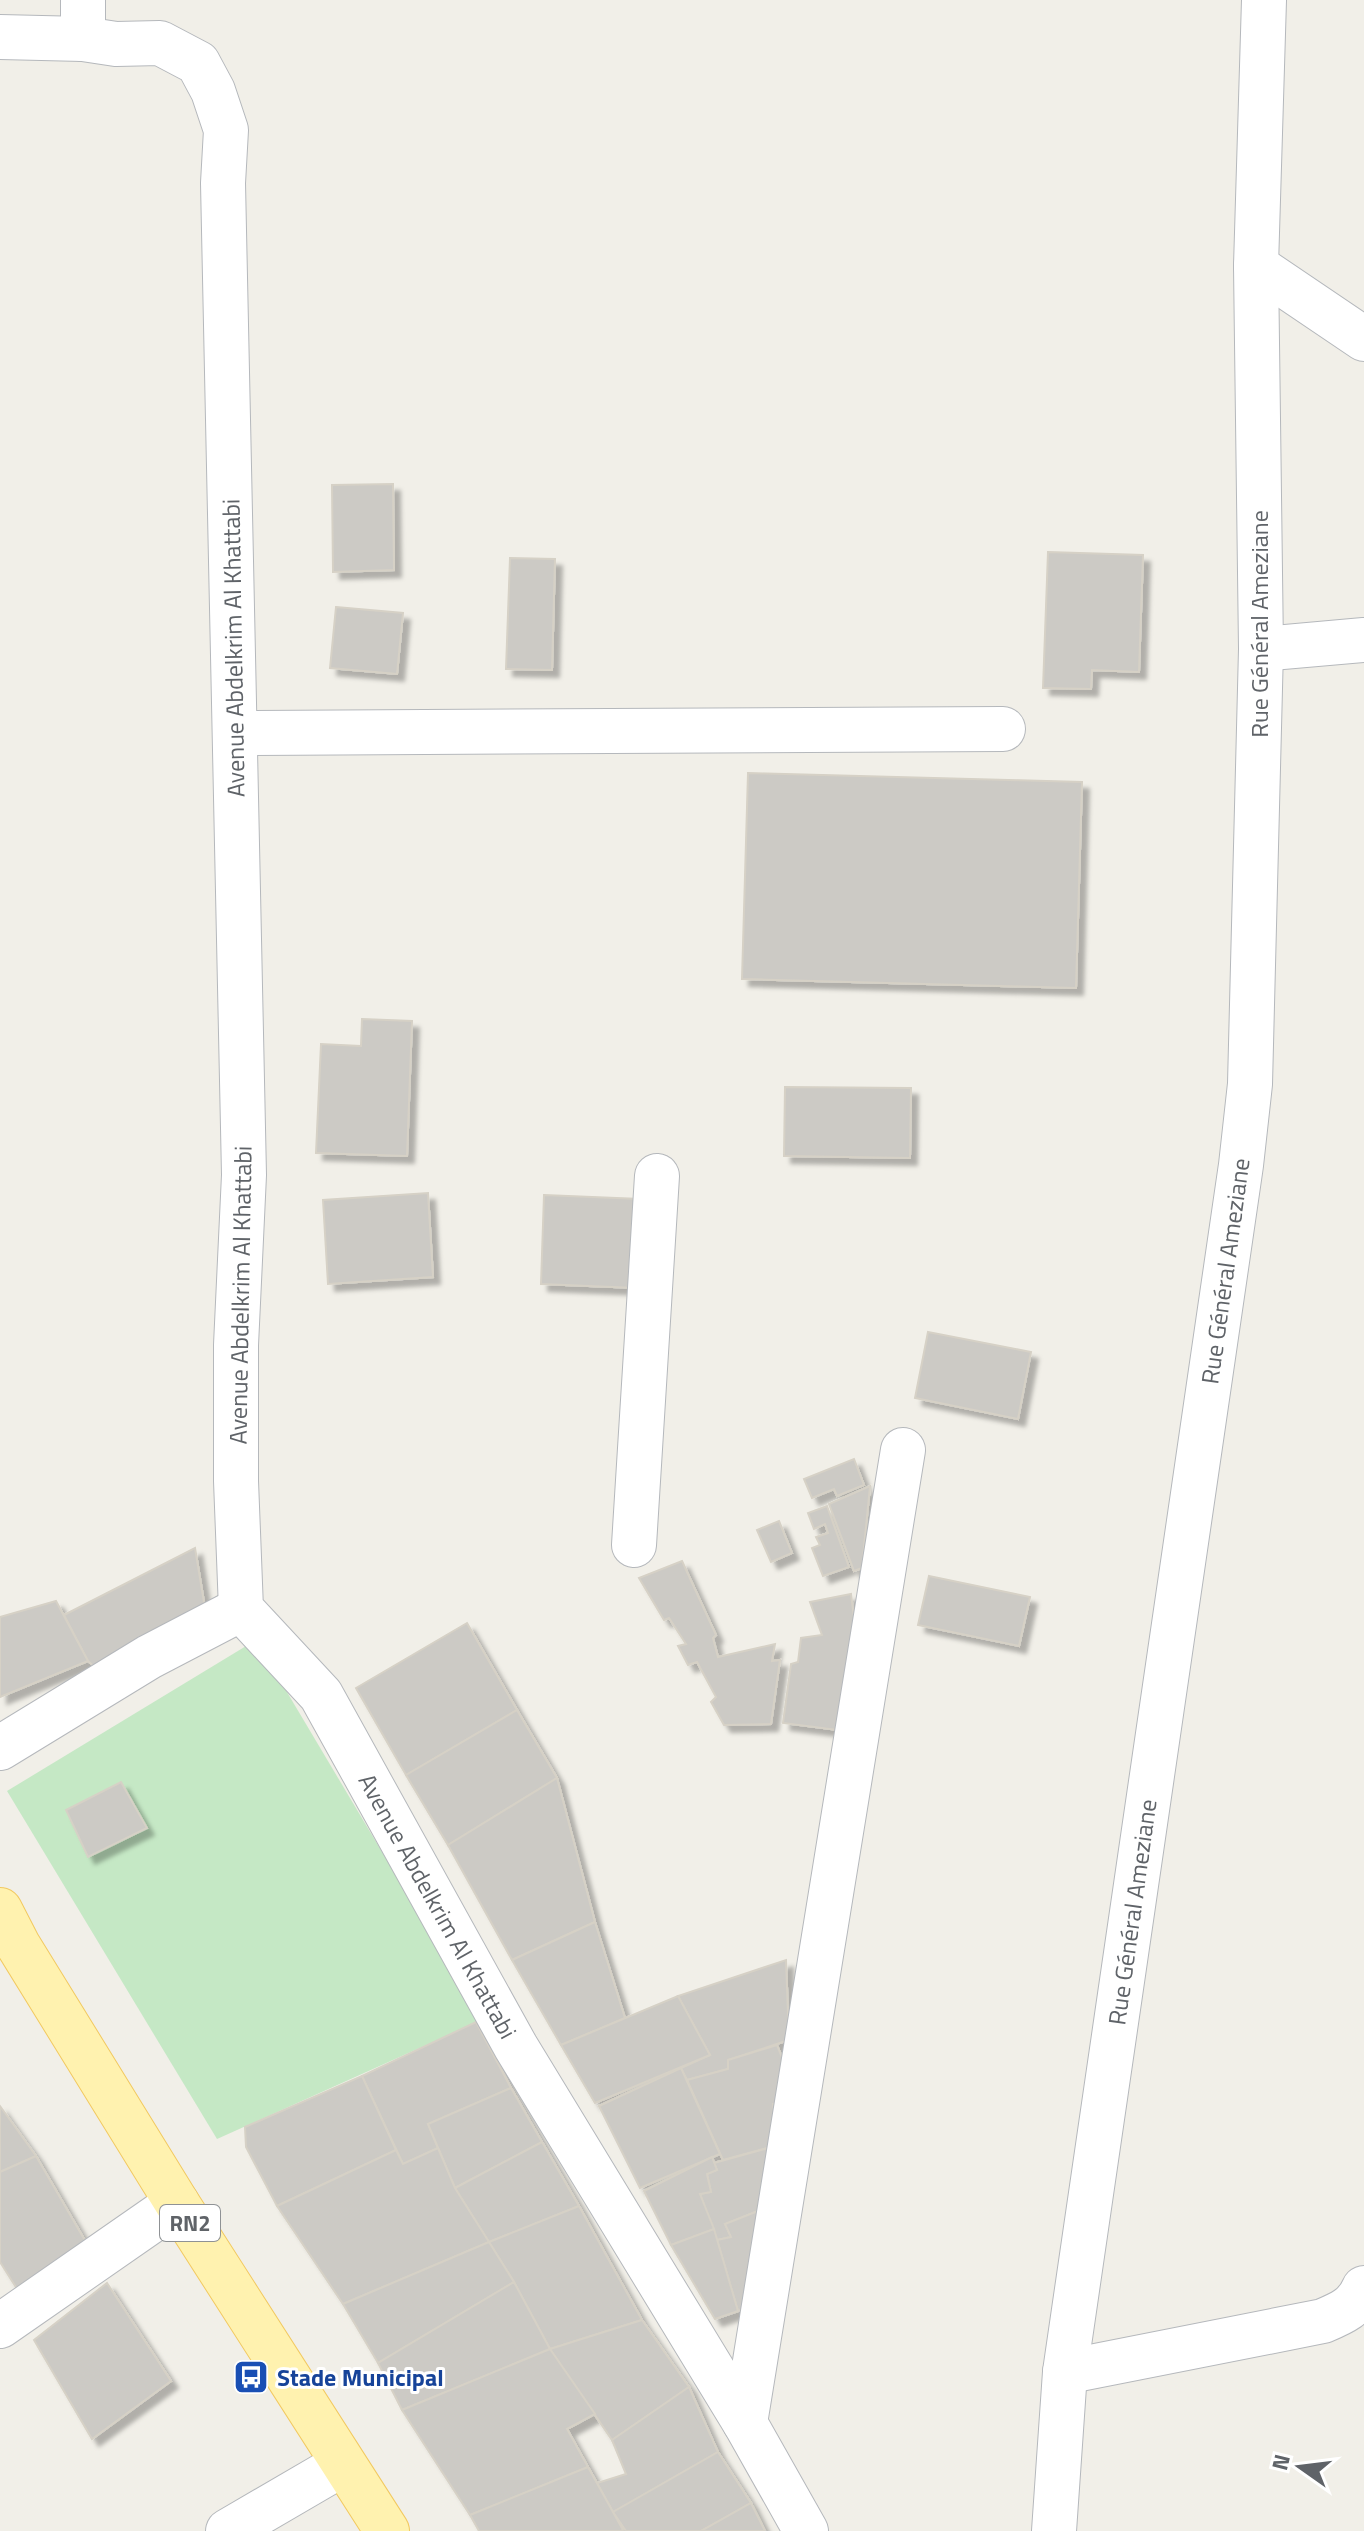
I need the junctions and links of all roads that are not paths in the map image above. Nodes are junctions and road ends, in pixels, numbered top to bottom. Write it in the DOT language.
graph roads {
  1 [pos="1264,0"];
  2 [pos="83,19"];
  3 [pos="0,37"];
  4 [pos="1256,266"];
  5 [pos="1364,339"];
  6 [pos="1364,640"];
  7 [pos="1261,649"];
  8 [pos="1003,729"];
  9 [pos="235,733"];
  10 [pos="657,1176"];
  11 [pos="903,1450"];
  12 [pos="634,1545"];
  13 [pos="241,1609"];
  14 [pos="0,1748"];
  15 [pos="6,1934"];
  16 [pos="177,2203"];
  17 [pos="1364,2288"];
  18 [pos="0,2326"];
  19 [pos="1065,2372"];
  20 [pos="745,2423"];
  21 [pos="343,2464"];
  22 [pos="228,2531"];
  23 [pos="387,2531"];
  24 [pos="806,2531"];
  25 [pos="1054,2531"];
  1 -- 4 [label="street, Rue Général Ameziane"];
  2 -- 3 [label="street, Avenue Abdelkrim Al Khattabi"];
  2 -- 9 [label="street, Avenue Abdelkrim Al Khattabi"];
  4 -- 5 [label="street"];
  4 -- 7 [label="street, Rue Général Ameziane"];
  6 -- 7 [label="street"];
  7 -- 19 [label="street, Rue Général Ameziane"];
  8 -- 9 [label="street"];
  9 -- 13 [label="street, Avenue Abdelkrim Al Khattabi"];
  10 -- 12 [label="street"];
  11 -- 20 [label="street"];
  13 -- 14 [label="street"];
  13 -- 20 [label="street, Avenue Abdelkrim Al Khattabi"];
  15 -- 16 [label="main road, RN2"];
  16 -- 18 [label="street"];
  16 -- 21 [label="main road, RN2"];
  17 -- 19 [label="street"];
  19 -- 25 [label="street, Rue Général Ameziane"];
  20 -- 24 [label="street, Avenue Abdelkrim Al Khattabi"];
  21 -- 22 [label="street"];
  21 -- 23 [label="main road, RN2"];
}
